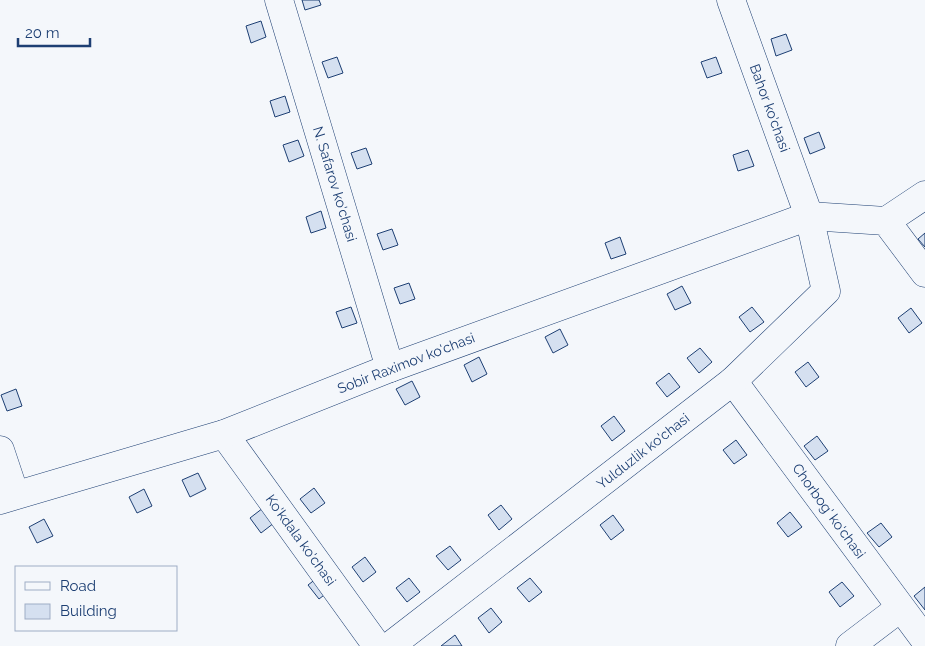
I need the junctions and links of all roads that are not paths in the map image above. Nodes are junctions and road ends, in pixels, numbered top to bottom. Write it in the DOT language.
graph roads {
  1 [pos="279,0"];
  2 [pos="731,0"];
  3 [pos="925,195"];
  4 [pos="809,216"];
  5 [pos="886,221"];
  6 [pos="925,273"];
  7 [pos="390,368"];
  8 [pos="733,381"];
  9 [pos="224,434"];
  10 [pos="0,450"];
  11 [pos="7,497"];
  12 [pos="900,608"];
  13 [pos="925,640"];
  14 [pos="377,646"];
  15 [pos="390,646"];
  16 [pos="850,646"];
  1 -- 7 [label="street, N. Safarov ko'chasi"];
  2 -- 4 [label="street, Bahor ko'chasi"];
  3 -- 5 [label="street"];
  4 -- 5 [label="street"];
  4 -- 7 [label="street, Sobir Raximov ko'chasi"];
  4 -- 8 [label="street, Yulduzlik ko'chasi"];
  5 -- 6 [label="street"];
  7 -- 9 [label="street, Sobir Raximov ko'chasi"];
  8 -- 12 [label="street, Chorbog' ko'chasi"];
  8 -- 15 [label="street, Yulduzlik ko'chasi"];
  9 -- 11 [label="street, Sobir Raximov ko'chasi"];
  9 -- 14 [label="street, Ko'kdala ko'chasi"];
  10 -- 11 [label="street"];
  12 -- 13 [label="street, Chorbog' ko'chasi"];
  12 -- 16 [label="street"];
}
